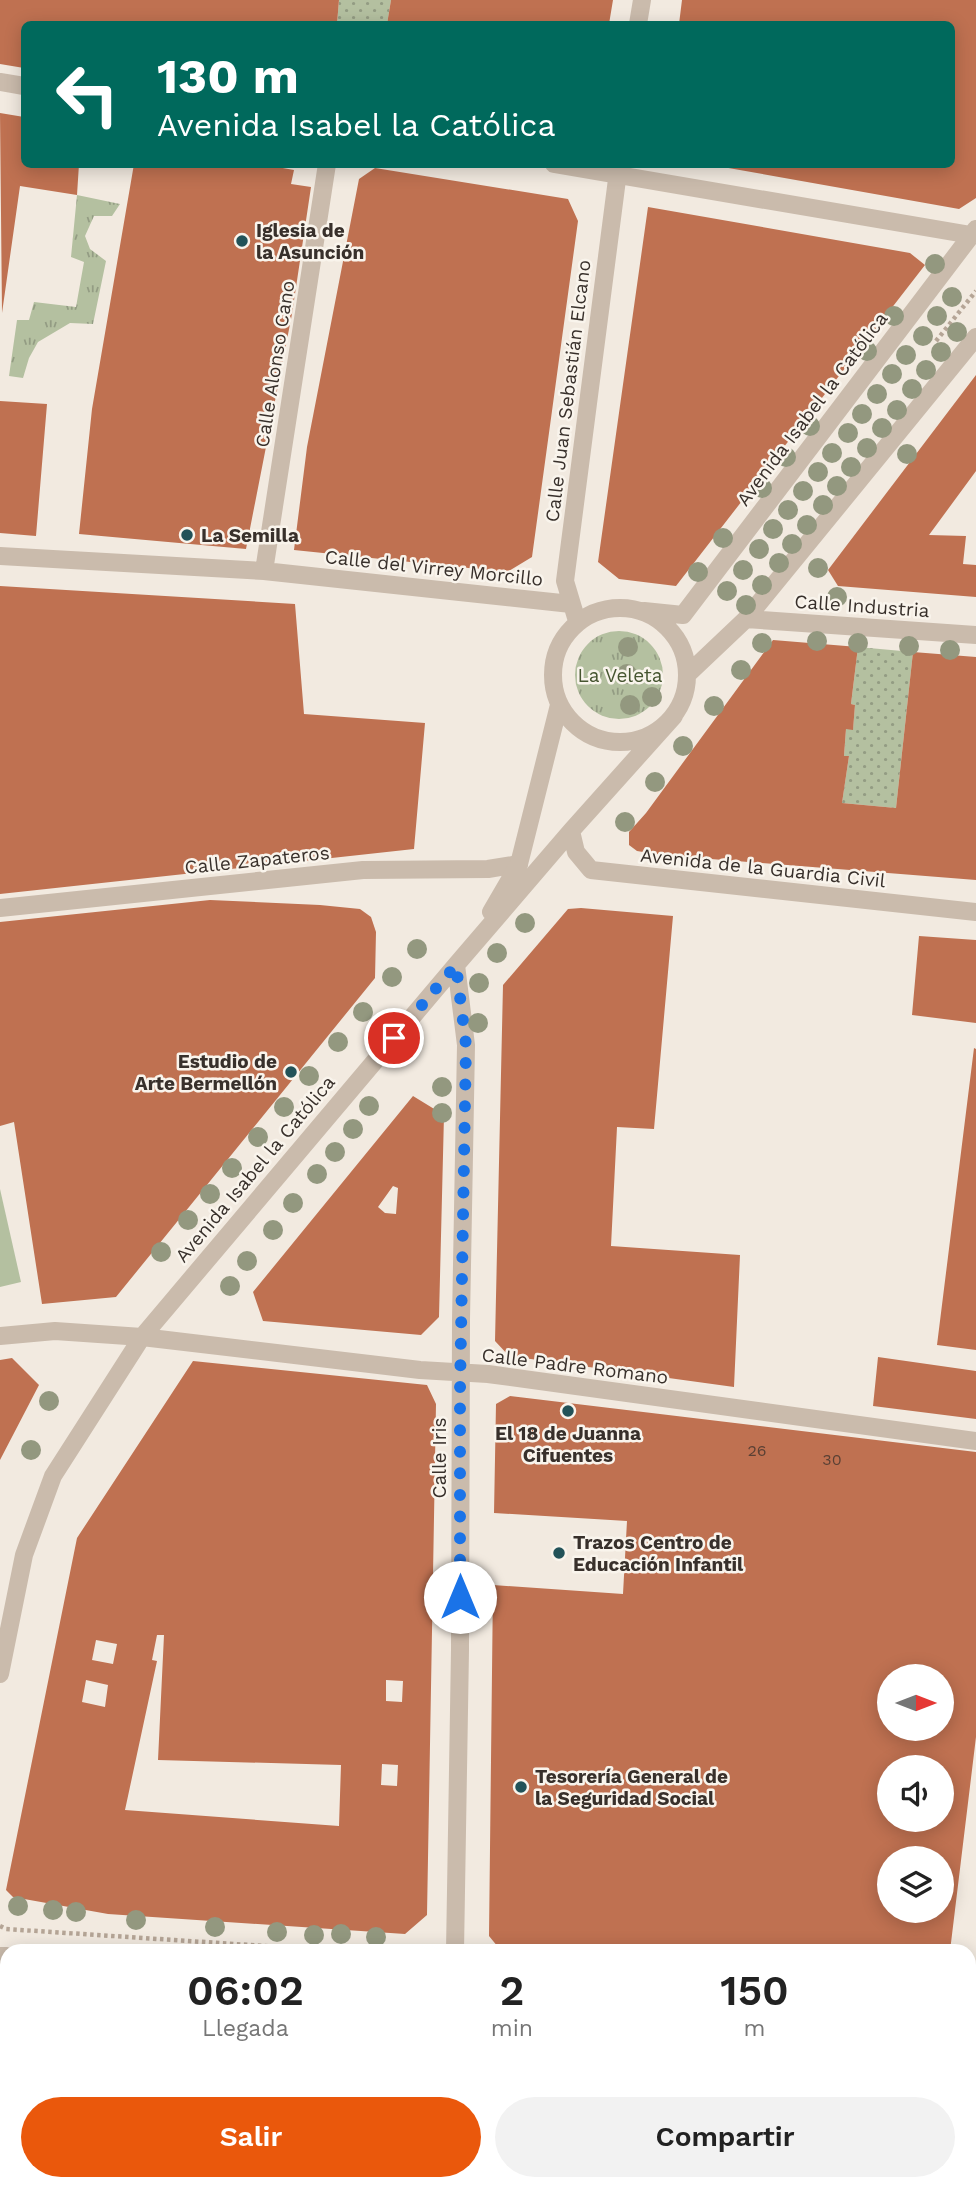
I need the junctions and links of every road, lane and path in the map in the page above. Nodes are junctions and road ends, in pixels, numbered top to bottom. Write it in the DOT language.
graph roads {
  1 [pos="642,0"];
  2 [pos="638,21"];
  3 [pos="0,82"];
  4 [pos="21,86"];
  5 [pos="326,168"];
  6 [pos="618,169"];
  7 [pos="973,232"];
  8 [pos="976,337"];
  9 [pos="0,556"];
  10 [pos="264,571"];
  11 [pos="644,611"];
  12 [pos="574,612"];
  13 [pos="746,619"];
  14 [pos="976,635"];
  15 [pos="688,673"];
  16 [pos="559,705"];
  17 [pos="674,716"];
  18 [pos="571,831"];
  19 [pos="519,864"];
  20 [pos="0,908"];
  21 [pos="976,912"];
  22 [pos="468,950"];
  23 [pos="456,965"];
  24 [pos="0,1336"];
  25 [pos="142,1337"];
  26 [pos="460,1373"];
  27 [pos="976,1441"];
  28 [pos="0,1674"];
  29 [pos="0,1926"];
  30 [pos="234,1944"];
  31 [pos="455,1944"];
  1 -- 2 [label="street"];
  3 -- 4 [label="street"];
  5 -- 10 [label="street, Calle Alonso Cano"];
  6 -- 7 [label="street"];
  6 -- 12 [label="street, Calle Juan Sebastián Elcano"];
  7 -- 11 [label="street, Avenida Isabel la Católica"];
  8 -- 13 [label="street"];
  9 -- 10 [label="street, Calle del Virrey Morcillo"];
  10 -- 12 [label="street, Calle del Virrey Morcillo"];
  11 -- 12 [label="street"];
  11 -- 15 [label="street"];
  12 -- 16 [label="street"];
  13 -- 14 [label="street, Calle Industria"];
  13 -- 15 [label="street"];
  15 -- 17 [label="street"];
  16 -- 17 [label="street"];
  16 -- 19 [label="street, Avenida Isabel la Católica"];
  17 -- 18 [label="street, Avenida Isabel la Católica"];
  18 -- 21 [label="street, Avenida de la Guardia Civil"];
  18 -- 22 [label="street, Avenida Isabel la Católica"];
  19 -- 20 [label="street, Calle Zapateros"];
  19 -- 22 [label="street, Avenida Isabel la Católica"];
  22 -- 23 [label="street, Avenida Isabel la Católica"];
  23 -- 25 [label="street, Avenida Isabel la Católica"];
  23 -- 26 [label="street, Calle Iris"];
  24 -- 25 [label="street, Calle Padre Romano"];
  25 -- 26 [label="street, Calle Padre Romano"];
  25 -- 28 [label="street, Avenida Isabel la Católica"];
  26 -- 27 [label="street, Calle Padre Romano"];
  26 -- 31 [label="street, Calle Iris"];
  29 -- 30 [label="path"];
}
